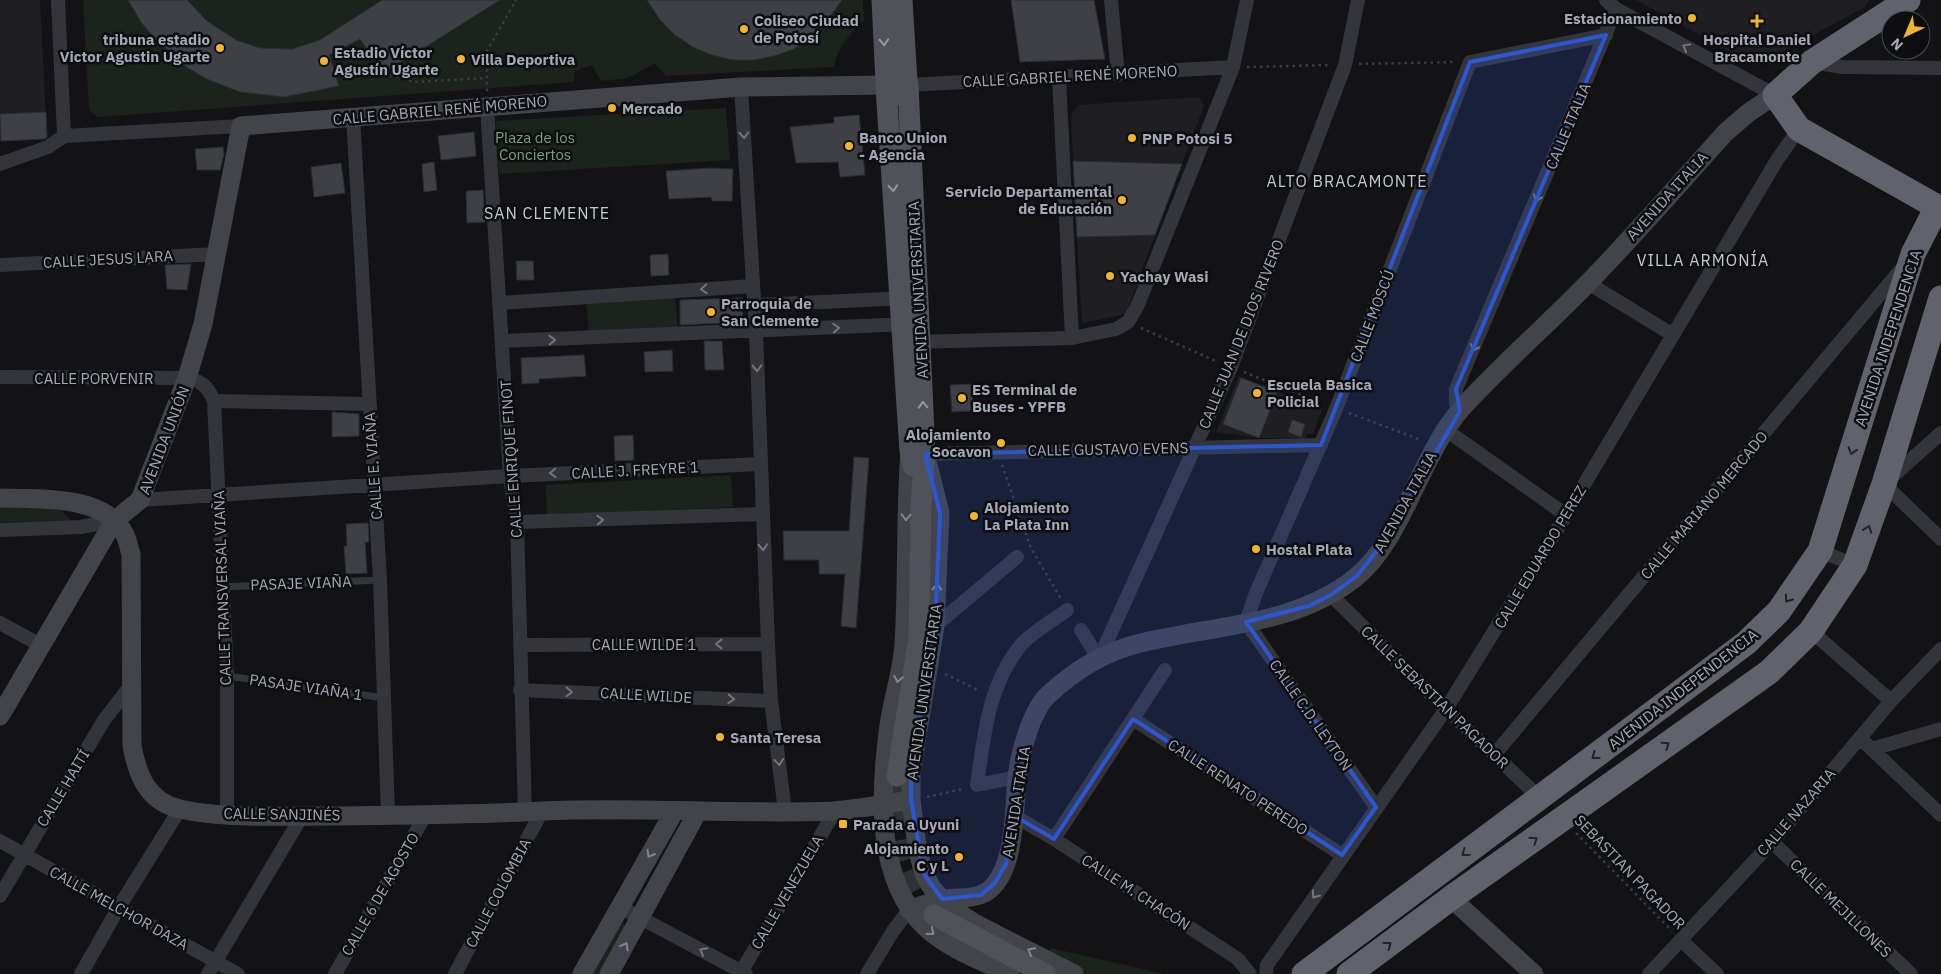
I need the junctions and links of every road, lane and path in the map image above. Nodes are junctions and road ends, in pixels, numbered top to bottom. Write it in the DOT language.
graph roads {
  1 [pos="58,0"];
  2 [pos="516,0"];
  3 [pos="882,0"];
  4 [pos="902,0"];
  5 [pos="1111,0"];
  6 [pos="1247,0"];
  7 [pos="1358,0"];
  8 [pos="1908,0"];
  9 [pos="1611,4"];
  10 [pos="1606,34"];
  11 [pos="1812,62"];
  12 [pos="1233,67"];
  13 [pos="1941,68"];
  14 [pos="384,73"];
  15 [pos="1118,75"];
  16 [pos="487,78"];
  17 [pos="1060,78"];
  18 [pos="886,85"];
  19 [pos="907,85"];
  20 [pos="741,87"];
  21 [pos="1775,95"];
  22 [pos="487,106"];
  23 [pos="353,117"];
  24 [pos="240,126"];
  25 [pos="1799,129"];
  26 [pos="64,136"];
  27 [pos="0,164"];
  28 [pos="1940,206"];
  29 [pos="217,254"];
  30 [pos="1913,254"];
  31 [pos="0,265"];
  32 [pos="1588,283"];
  33 [pos="752,286"];
  34 [pos="910,298"];
  35 [pos="1941,298"];
  36 [pos="499,303"];
  37 [pos="754,305"];
  38 [pos="1128,322"];
  39 [pos="756,332"];
  40 [pos="911,333"];
  41 [pos="1673,335"];
  42 [pos="1072,338"];
  43 [pos="503,341"];
  44 [pos="1231,367"];
  45 [pos="0,377"];
  46 [pos="188,378"];
  47 [pos="214,401"];
  48 [pos="368,404"];
  49 [pos="1336,409"];
  50 [pos="1460,411"];
  51 [pos="1941,433"];
  52 [pos="1441,438"];
  53 [pos="1321,445"];
  54 [pos="1194,448"];
  55 [pos="918,452"];
  56 [pos="998,452"];
  57 [pos="764,470"];
  58 [pos="510,476"];
  59 [pos="1884,484"];
  60 [pos="374,486"];
  61 [pos="0,492"];
  62 [pos="218,494"];
  63 [pos="0,498"];
  64 [pos="140,500"];
  65 [pos="766,506"];
  66 [pos="1566,515"];
  67 [pos="114,521"];
  68 [pos="517,522"];
  69 [pos="0,530"];
  70 [pos="1941,539"];
  71 [pos="1820,551"];
  72 [pos="1017,557"];
  73 [pos="1855,565"];
  74 [pos="380,580"];
  75 [pos="222,587"];
  76 [pos="1331,595"];
  77 [pos="1067,610"];
  78 [pos="1246,622"];
  79 [pos="0,623"];
  80 [pos="935,626"];
  81 [pos="1081,630"];
  82 [pos="1811,631"];
  83 [pos="768,644"];
  84 [pos="520,645"];
  85 [pos="42,646"];
  86 [pos="1941,648"];
  87 [pos="1099,659"];
  88 [pos="930,668"];
  89 [pos="1165,670"];
  90 [pos="226,676"];
  91 [pos="132,684"];
  92 [pos="520,690"];
  93 [pos="993,697"];
  94 [pos="386,698"];
  95 [pos="772,701"];
  96 [pos="1891,701"];
  97 [pos="1446,709"];
  98 [pos="0,716"];
  99 [pos="1133,719"];
  100 [pos="1941,729"];
  101 [pos="1860,738"];
  102 [pos="1872,750"];
  103 [pos="1494,755"];
  104 [pos="897,776"];
  105 [pos="1017,777"];
  106 [pos="977,786"];
  107 [pos="1540,798"];
  108 [pos="911,800"];
  109 [pos="882,805"];
  110 [pos="1376,807"];
  111 [pos="180,809"];
  112 [pos="834,810"];
  113 [pos="785,811"];
  114 [pos="534,812"];
  115 [pos="674,812"];
  116 [pos="698,812"];
  117 [pos="228,814"];
  118 [pos="426,814"];
  119 [pos="388,815"];
  120 [pos="1941,815"];
  121 [pos="302,816"];
  122 [pos="1016,817"];
  123 [pos="1563,820"];
  124 [pos="1054,839"];
  125 [pos="0,841"];
  126 [pos="1772,842"];
  127 [pos="23,854"];
  128 [pos="1342,855"];
  129 [pos="981,895"];
  130 [pos="0,896"];
  131 [pos="1451,898"];
  132 [pos="119,907"];
  133 [pos="620,907"];
  134 [pos="938,907"];
  135 [pos="909,910"];
  136 [pos="640,918"];
  137 [pos="974,923"];
  138 [pos="1681,940"];
  139 [pos="216,961"];
  140 [pos="743,973"];
  141 [pos="1003,973"];
  142 [pos="81,974"];
  143 [pos="208,974"];
  144 [pos="238,974"];
  145 [pos="335,974"];
  146 [pos="455,974"];
  147 [pos="582,974"];
  148 [pos="609,974"];
  149 [pos="866,974"];
  150 [pos="1045,974"];
  151 [pos="1074,974"];
  152 [pos="1250,974"];
  153 [pos="1266,974"];
  154 [pos="1304,974"];
  155 [pos="1349,974"];
  156 [pos="1534,974"];
  157 [pos="1649,974"];
  158 [pos="1718,974"];
  159 [pos="1911,974"];
  1 -- 26 [label="street"];
  2 -- 16 [label="path"];
  3 -- 18 [label="main road, AVENIDA UNIVERSITARIA, one-way"];
  4 -- 19 [label="main road, AVENIDA UNIVERSITARIA"];
  5 -- 15 [label="street"];
  6 -- 12 [label="street"];
  7 -- 44 [label="street, CALLE JUAN DE DIOS RIVERO"];
  8 -- 11 [label="highway, AVENIDA ITALIA"];
  9 -- 10 [label="street, CALLE ITALIA"];
  21 -- 9 [label="street, CALLE ITALIA, one-way"];
  10 -- 49 [label="street, CALLE MOSCÚ"];
  10 -- 50 [label="street, CALLE ITALIA, one-way"];
  11 -- 13 [label="street"];
  11 -- 21 [label="highway, AVENIDA ITALIA"];
  12 -- 15 [label="street, CALLE GABRIEL RENÉ MORENO"];
  12 -- 38 [label="street"];
  14 -- 16 [label="path"];
  15 -- 17 [label="street, CALLE GABRIEL RENÉ MORENO"];
  16 -- 22 [label="path"];
  17 -- 19 [label="street, CALLE GABRIEL RENÉ MORENO"];
  17 -- 42 [label="street"];
  18 -- 19 [label="main road"];
  18 -- 20 [label="main road, CALLE GABRIEL RENÉ MORENO"];
  18 -- 34 [label="main road, AVENIDA UNIVERSITARIA, one-way"];
  19 -- 34 [label="main road, AVENIDA UNIVERSITARIA"];
  20 -- 22 [label="main road, CALLE GABRIEL RENÉ MORENO"];
  20 -- 33 [label="street, one-way"];
  21 -- 25 [label="highway"];
  21 -- 32 [label="main road, AVENIDA ITALIA"];
  22 -- 23 [label="main road, CALLE GABRIEL RENÉ MORENO"];
  22 -- 36 [label="street, CALLE ENRIQUE FINOT"];
  23 -- 24 [label="main road, CALLE GABRIEL RENÉ MORENO"];
  23 -- 48 [label="street, CALLE E. VIAÑA"];
  24 -- 26 [label="street, CALLE GABRIEL RENÉ MORENO"];
  24 -- 29 [label="main road, AVENIDA UNIÓN"];
  25 -- 28 [label="highway"];
  25 -- 41 [label="street, CALLE EDUARDO PEREZ"];
  26 -- 27 [label="street, CALLE GABRIEL RENÉ MORENO"];
  28 -- 30 [label="highway, AVENIDA INDEPENDENCIA"];
  29 -- 31 [label="street, CALLE JESUS LARA"];
  29 -- 46 [label="main road, AVENIDA UNIÓN"];
  30 -- 71 [label="highway, AVENIDA INDEPENDENCIA, one-way"];
  30 -- 103 [label="street, CALLE MARIANO MERCADO"];
  32 -- 41 [label="street"];
  32 -- 50 [label="main road, AVENIDA ITALIA"];
  33 -- 36 [label="street, one-way"];
  33 -- 37 [label="street"];
  34 -- 37 [label="street"];
  34 -- 40 [label="main road, AVENIDA UNIVERSITARIA"];
  35 -- 59 [label="highway"];
  36 -- 43 [label="street, CALLE ENRIQUE FINOT"];
  37 -- 39 [label="street"];
  38 -- 42 [label="street"];
  38 -- 44 [label="path"];
  39 -- 40 [label="street, one-way"];
  43 -- 39 [label="street, one-way"];
  39 -- 57 [label="street, one-way"];
  40 -- 42 [label="street"];
  40 -- 55 [label="main road, AVENIDA UNIVERSITARIA"];
  41 -- 66 [label="street, CALLE EDUARDO PEREZ"];
  43 -- 58 [label="street, CALLE ENRIQUE FINOT"];
  44 -- 49 [label="path"];
  44 -- 54 [label="street, CALLE JUAN DE DIOS RIVERO"];
  45 -- 46 [label="street, CALLE PORVENIR"];
  46 -- 47 [label="street"];
  46 -- 64 [label="main road, AVENIDA UNIÓN"];
  47 -- 48 [label="street"];
  47 -- 62 [label="street, CALLE TRANSVERSAL VIAÑA"];
  48 -- 60 [label="street, CALLE E. VIAÑA"];
  49 -- 52 [label="path"];
  49 -- 53 [label="street, CALLE MOSCÚ"];
  50 -- 52 [label="main road, AVENIDA ITALIA"];
  51 -- 59 [label="street"];
  52 -- 66 [label="street"];
  52 -- 76 [label="main road, AVENIDA ITALIA"];
  53 -- 54 [label="street, CALLE GUSTAVO EVENS"];
  53 -- 78 [label="street, CALLE MOSCÚ"];
  54 -- 56 [label="street, CALLE GUSTAVO EVENS"];
  54 -- 87 [label="street, CALLE JUAN DE DIOS RIVERO"];
  55 -- 56 [label="street, CALLE GUSTAVO EVENS"];
  80 -- 55 [label="main road, AVENIDA UNIVERSITARIA, one-way"];
  55 -- 104 [label="main road"];
  55 -- 109 [label="main road, AVENIDA UNIVERSITARIA, one-way"];
  56 -- 77 [label="path"];
  57 -- 58 [label="street, CALLE J. FREYRE 1, one-way"];
  57 -- 65 [label="street"];
  58 -- 60 [label="street, CALLE J. FREYRE 1"];
  58 -- 68 [label="street, CALLE ENRIQUE FINOT"];
  59 -- 70 [label="street"];
  73 -- 59 [label="highway, one-way"];
  60 -- 62 [label="street, CALLE J. FREYRE 1"];
  60 -- 74 [label="street, CALLE E. VIAÑA"];
  61 -- 63 [label="street"];
  62 -- 64 [label="street, CALLE J. FREYRE 1"];
  62 -- 75 [label="street, CALLE TRANSVERSAL VIAÑA"];
  63 -- 67 [label="main road"];
  64 -- 67 [label="main road, AVENIDA UNIÓN"];
  68 -- 65 [label="street, one-way"];
  65 -- 83 [label="street, one-way"];
  66 -- 97 [label="street, CALLE EDUARDO PEREZ"];
  67 -- 69 [label="street"];
  67 -- 85 [label="main road, AVENIDA UNIÓN"];
  67 -- 91 [label="main road, CALLE SANJINÉS"];
  68 -- 84 [label="street, CALLE ENRIQUE FINOT"];
  71 -- 73 [label="street"];
  71 -- 107 [label="highway, AVENIDA INDEPENDENCIA, one-way"];
  72 -- 80 [label="street"];
  73 -- 82 [label="highway"];
  74 -- 75 [label="lane, PASAJE VIAÑA"];
  74 -- 94 [label="street, CALLE E. VIAÑA"];
  75 -- 90 [label="street, CALLE TRANSVERSAL VIAÑA"];
  76 -- 78 [label="main road, AVENIDA ITALIA"];
  76 -- 97 [label="street, CALLE SEBASTIAN PAGADOR"];
  77 -- 93 [label="street"];
  78 -- 87 [label="main road, AVENIDA ITALIA"];
  78 -- 110 [label="street, CALLE C.D. LEYTON"];
  79 -- 85 [label="street"];
  80 -- 88 [label="main road, AVENIDA UNIVERSITARIA"];
  81 -- 87 [label="street"];
  82 -- 96 [label="street"];
  123 -- 82 [label="highway, one-way"];
  83 -- 84 [label="street, CALLE WILDE 1, one-way"];
  83 -- 95 [label="street"];
  84 -- 92 [label="street, CALLE ENRIQUE FINOT"];
  85 -- 98 [label="main road, AVENIDA UNIÓN"];
  86 -- 96 [label="street, CALLE NAZARIA"];
  87 -- 105 [label="main road, AVENIDA ITALIA"];
  88 -- 93 [label="path"];
  88 -- 108 [label="main road, AVENIDA UNIVERSITARIA"];
  89 -- 99 [label="street"];
  90 -- 94 [label="lane, PASAJE VIAÑA 1"];
  90 -- 117 [label="street, CALLE TRANSVERSAL VIAÑA"];
  91 -- 111 [label="main road, CALLE SANJINÉS"];
  91 -- 127 [label="street, CALLE HAITÍ"];
  92 -- 95 [label="street, CALLE WILDE, one-way"];
  92 -- 114 [label="street, CALLE ENRIQUE FINOT"];
  93 -- 106 [label="street"];
  94 -- 119 [label="street, CALLE E. VIAÑA"];
  95 -- 113 [label="street, one-way"];
  96 -- 101 [label="street, CALLE NAZARIA"];
  97 -- 103 [label="street, CALLE SEBASTIAN PAGADOR"];
  97 -- 110 [label="street, CALLE EDUARDO PEREZ"];
  99 -- 124 [label="street"];
  99 -- 128 [label="street, CALLE RENATO PEREDO"];
  100 -- 102 [label="street"];
  101 -- 102 [label="street"];
  101 -- 126 [label="street, CALLE NAZARIA"];
  102 -- 120 [label="street"];
  103 -- 107 [label="street, CALLE SEBASTIAN PAGADOR"];
  105 -- 106 [label="street"];
  105 -- 122 [label="main road, AVENIDA ITALIA"];
  106 -- 108 [label="path"];
  107 -- 154 [label="highway, AVENIDA INDEPENDENCIA, one-way"];
  108 -- 109 [label="main road, CALLE SANJINÉS"];
  108 -- 134 [label="main road, AVENIDA UNIVERSITARIA"];
  109 -- 112 [label="main road, CALLE SANJINÉS"];
  109 -- 135 [label="main road, AVENIDA UNIVERSITARIA"];
  110 -- 128 [label="street, CALLE EDUARDO PEREZ"];
  111 -- 117 [label="main road, CALLE SANJINÉS"];
  111 -- 132 [label="street"];
  112 -- 113 [label="main road, CALLE SANJINÉS"];
  112 -- 140 [label="street, CALLE VENEZUELA"];
  113 -- 116 [label="main road, CALLE SANJINÉS"];
  114 -- 115 [label="main road, CALLE SANJINÉS"];
  114 -- 118 [label="main road, CALLE SANJINÉS"];
  114 -- 146 [label="street, CALLE COLOMBIA"];
  115 -- 116 [label="main road, CALLE SANJINÉS"];
  115 -- 133 [label="main road, one-way"];
  116 -- 136 [label="main road"];
  117 -- 121 [label="main road, CALLE SANJINÉS"];
  118 -- 119 [label="main road, CALLE SANJINÉS"];
  118 -- 145 [label="street, CALLE 6 DE AGOSTO"];
  119 -- 121 [label="main road, CALLE SANJINÉS"];
  121 -- 139 [label="street"];
  122 -- 124 [label="street, CALLE M. CHACÓN"];
  122 -- 129 [label="main road, AVENIDA ITALIA"];
  131 -- 123 [label="highway, one-way"];
  123 -- 138 [label="path, SEBASTIAN PAGADOR"];
  124 -- 152 [label="street, CALLE M. CHACÓN"];
  125 -- 127 [label="street, CALLE MELCHOR DAZA"];
  126 -- 138 [label="street, CALLE NAZARIA"];
  126 -- 159 [label="street, CALLE MEJILLONES"];
  127 -- 130 [label="street, CALLE HAITÍ"];
  127 -- 132 [label="street, CALLE MELCHOR DAZA"];
  128 -- 153 [label="street, CALLE EDUARDO PEREZ, one-way"];
  129 -- 134 [label="main road"];
  129 -- 137 [label="main road"];
  155 -- 131 [label="highway, one-way"];
  131 -- 156 [label="main road"];
  132 -- 139 [label="street, CALLE MELCHOR DAZA"];
  132 -- 142 [label="street"];
  133 -- 136 [label="street"];
  133 -- 147 [label="main road"];
  134 -- 135 [label="main road"];
  134 -- 137 [label="main road, AVENIDA UNIVERSITARIA"];
  134 -- 150 [label="main road"];
  135 -- 141 [label="main road, AVENIDA UNIVERSITARIA, one-way"];
  135 -- 149 [label="street"];
  140 -- 136 [label="street, one-way"];
  148 -- 136 [label="main road, one-way"];
  151 -- 137 [label="main road, AVENIDA UNIVERSITARIA, one-way"];
  138 -- 157 [label="street, CALLE NAZARIA"];
  138 -- 158 [label="street"];
  139 -- 143 [label="street"];
  139 -- 144 [label="street, CALLE MELCHOR DAZA"];
}
